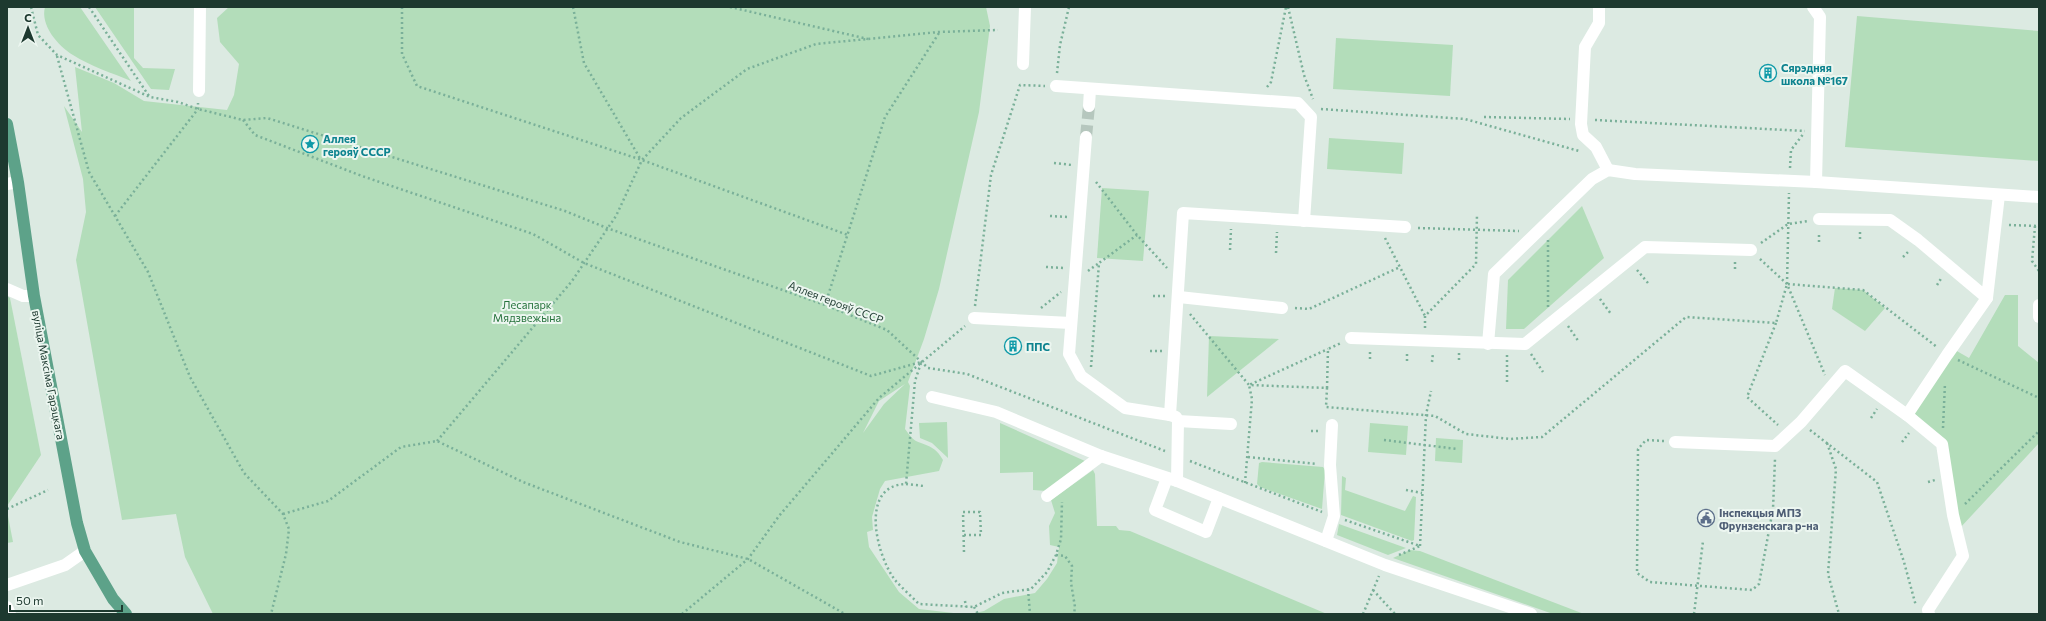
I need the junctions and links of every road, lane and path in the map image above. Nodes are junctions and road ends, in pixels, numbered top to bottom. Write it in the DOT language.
graph roads {
  1 [pos="31,7"];
  2 [pos="89,7"];
  3 [pos="200,7"];
  4 [pos="402,7"];
  5 [pos="572,7"];
  6 [pos="730,7"];
  7 [pos="1025,7"];
  8 [pos="1069,7"];
  9 [pos="1287,7"];
  10 [pos="1600,7"];
  11 [pos="1813,7"];
  12 [pos="998,30"];
  13 [pos="939,32"];
  14 [pos="870,39"];
  15 [pos="57,55"];
  16 [pos="1023,64"];
  17 [pos="1058,69"];
  18 [pos="1271,82"];
  19 [pos="1056,86"];
  20 [pos="1090,89"];
  21 [pos="1309,90"];
  22 [pos="199,91"];
  23 [pos="150,97"];
  24 [pos="1089,106"];
  25 [pos="198,109"];
  26 [pos="1317,109"];
  27 [pos="1484,117"];
  28 [pos="1581,119"];
  29 [pos="243,120"];
  30 [pos="7,124"];
  31 [pos="1811,131"];
  32 [pos="1086,137"];
  33 [pos="1580,151"];
  34 [pos="642,160"];
  35 [pos="1608,170"];
  36 [pos="1094,179"];
  37 [pos="1789,181"];
  38 [pos="1816,182"];
  39 [pos="12,183"];
  40 [pos="1999,195"];
  41 [pos="2039,197"];
  42 [pos="1477,214"];
  43 [pos="115,216"];
  44 [pos="1232,217"];
  45 [pos="1819,219"];
  46 [pos="1277,220"];
  47 [pos="1304,221"];
  48 [pos="1548,222"];
  49 [pos="1788,224"];
  50 [pos="1996,224"];
  51 [pos="1379,226"];
  52 [pos="2035,226"];
  53 [pos="2039,226"];
  54 [pos="1405,227"];
  55 [pos="607,228"];
  56 [pos="1476,230"];
  57 [pos="1537,233"];
  58 [pos="848,235"];
  59 [pos="1138,235"];
  60 [pos="1230,250"];
  61 [pos="1751,250"];
  62 [pos="1276,253"];
  63 [pos="1629,260"];
  64 [pos="584,263"];
  65 [pos="1400,267"];
  66 [pos="2039,271"];
  67 [pos="1648,283"];
  68 [pos="1787,284"];
  69 [pos="7,289"];
  70 [pos="1593,290"];
  71 [pos="1179,291"];
  72 [pos="34,296"];
  73 [pos="1987,298"];
  74 [pos="825,305"];
  75 [pos="2039,305"];
  76 [pos="1282,308"];
  77 [pos="1611,314"];
  78 [pos="1425,316"];
  79 [pos="1561,316"];
  80 [pos="2039,317"];
  81 [pos="974,318"];
  82 [pos="1071,323"];
  83 [pos="1776,323"];
  84 [pos="1548,327"];
  85 [pos="1351,338"];
  86 [pos="1425,340"];
  87 [pos="1579,342"];
  88 [pos="1488,344"];
  89 [pos="1507,344"];
  90 [pos="1525,344"];
  91 [pos="1328,349"];
  92 [pos="1946,355"];
  93 [pos="922,362"];
  94 [pos="1543,372"];
  95 [pos="1945,377"];
  96 [pos="1090,383"];
  97 [pos="1250,385"];
  98 [pos="1507,385"];
  99 [pos="1327,388"];
  100 [pos="1830,388"];
  101 [pos="1431,391"];
  102 [pos="932,397"];
  103 [pos="2039,398"];
  104 [pos="1426,415"];
  105 [pos="1907,415"];
  106 [pos="1174,418"];
  107 [pos="1801,422"];
  108 [pos="1231,424"];
  109 [pos="1332,425"];
  110 [pos="2039,431"];
  111 [pos="1788,434"];
  112 [pos="1384,440"];
  113 [pos="437,441"];
  114 [pos="1674,442"];
  115 [pos="1827,442"];
  116 [pos="1942,444"];
  117 [pos="1425,445"];
  118 [pos="1775,446"];
  119 [pos="1457,449"];
  120 [pos="1101,456"];
  121 [pos="1248,457"];
  122 [pos="1330,465"];
  123 [pos="1172,480"];
  124 [pos="1245,483"];
  125 [pos="906,484"];
  126 [pos="924,486"];
  127 [pos="48,490"];
  128 [pos="1406,490"];
  129 [pos="1422,493"];
  130 [pos="1047,496"];
  131 [pos="1219,498"];
  132 [pos="1062,501"];
  133 [pos="7,509"];
  134 [pos="283,514"];
  135 [pos="1953,515"];
  136 [pos="964,535"];
  137 [pos="1326,541"];
  138 [pos="1704,541"];
  139 [pos="85,551"];
  140 [pos="964,554"];
  141 [pos="1056,555"];
  142 [pos="1393,558"];
  143 [pos="748,560"];
  144 [pos="1380,574"];
  145 [pos="7,585"];
  146 [pos="1698,585"];
  147 [pos="1028,589"];
  148 [pos="1373,590"];
  149 [pos="965,601"];
  150 [pos="7,607"];
  151 [pos="966,607"];
  152 [pos="974,607"];
  153 [pos="1916,607"];
  154 [pos="10,614"];
  155 [pos="126,614"];
  156 [pos="271,614"];
  157 [pos="682,614"];
  158 [pos="845,614"];
  159 [pos="978,614"];
  160 [pos="1030,614"];
  161 [pos="1074,614"];
  162 [pos="1363,614"];
  163 [pos="1395,614"];
  164 [pos="1531,614"];
  165 [pos="1694,614"];
  166 [pos="1839,614"];
  167 [pos="1929,614"];
  1 -- 15 [label="path"];
  2 -- 23 [label="path"];
  3 -- 22 [label="lane"];
  4 -- 34 [label="path"];
  5 -- 34 [label="path"];
  6 -- 14 [label="path"];
  7 -- 16 [label="lane"];
  8 -- 17 [label="path"];
  9 -- 18 [label="path"];
  9 -- 21 [label="path"];
  10 -- 28 [label="lane"];
  11 -- 31 [label="lane"];
  12 -- 13 [label="path"];
  13 -- 14 [label="path"];
  13 -- 58 [label="path"];
  14 -- 34 [label="path"];
  15 -- 23 [label="path, Аллея герояў СССР"];
  15 -- 43 [label="path"];
  19 -- 20 [label="lane"];
  19 -- 81 [label="path"];
  20 -- 24 [label="lane"];
  20 -- 47 [label="lane"];
  23 -- 25 [label="path, Аллея герояў СССР"];
  25 -- 29 [label="path, Аллея герояў СССР"];
  25 -- 43 [label="path"];
  26 -- 33 [label="path"];
  27 -- 28 [label="path"];
  28 -- 31 [label="path"];
  28 -- 35 [label="lane"];
  29 -- 55 [label="path, Аллея герояў СССР"];
  29 -- 64 [label="path"];
  30 -- 39 [label="main road, вуліца Максіма Гарэцкага"];
  31 -- 37 [label="path"];
  31 -- 38 [label="lane"];
  32 -- 82 [label="lane"];
  34 -- 55 [label="path"];
  34 -- 58 [label="path"];
  35 -- 37 [label="lane"];
  35 -- 48 [label="lane"];
  36 -- 59 [label="path"];
  37 -- 38 [label="lane"];
  37 -- 49 [label="path"];
  38 -- 40 [label="lane"];
  39 -- 72 [label="main road, вуліца Максіма Гарэцкага"];
  40 -- 41 [label="lane"];
  40 -- 50 [label="lane"];
  42 -- 56 [label="path"];
  43 -- 134 [label="path"];
  44 -- 46 [label="lane"];
  44 -- 60 [label="path"];
  44 -- 71 [label="lane"];
  45 -- 49 [label="path"];
  45 -- 73 [label="lane"];
  46 -- 47 [label="lane"];
  46 -- 62 [label="path"];
  47 -- 51 [label="lane"];
  48 -- 57 [label="lane"];
  48 -- 84 [label="path"];
  49 -- 61 [label="path"];
  49 -- 68 [label="path"];
  50 -- 52 [label="path"];
  50 -- 73 [label="lane"];
  51 -- 54 [label="lane"];
  51 -- 65 [label="path"];
  52 -- 53 [label="path"];
  52 -- 66 [label="path"];
  54 -- 56 [label="path"];
  55 -- 64 [label="path"];
  55 -- 74 [label="path, Аллея герояў СССР"];
  56 -- 57 [label="path"];
  56 -- 78 [label="path"];
  57 -- 88 [label="lane"];
  58 -- 74 [label="path"];
  59 -- 71 [label="path"];
  59 -- 96 [label="path"];
  61 -- 63 [label="lane"];
  61 -- 68 [label="path"];
  63 -- 67 [label="path"];
  63 -- 70 [label="lane"];
  64 -- 93 [label="path"];
  64 -- 113 [label="path"];
  65 -- 76 [label="path"];
  65 -- 78 [label="path"];
  68 -- 83 [label="path"];
  68 -- 92 [label="path"];
  68 -- 100 [label="path"];
  69 -- 72 [label="lane"];
  70 -- 77 [label="path"];
  70 -- 79 [label="lane"];
  71 -- 76 [label="lane"];
  71 -- 97 [label="path"];
  71 -- 106 [label="lane"];
  72 -- 139 [label="main road, вуліца Максіма Гарэцкага"];
  73 -- 92 [label="lane"];
  74 -- 93 [label="path, Аллея герояў СССР"];
  75 -- 80 [label="lane"];
  78 -- 86 [label="path"];
  79 -- 84 [label="lane"];
  79 -- 87 [label="path"];
  81 -- 82 [label="lane"];
  81 -- 93 [label="path"];
  82 -- 96 [label="lane"];
  83 -- 104 [label="path"];
  83 -- 111 [label="path"];
  84 -- 90 [label="lane"];
  85 -- 86 [label="lane"];
  85 -- 91 [label="path"];
  86 -- 88 [label="lane"];
  88 -- 89 [label="lane"];
  89 -- 90 [label="lane"];
  89 -- 98 [label="path"];
  90 -- 94 [label="path"];
  91 -- 97 [label="path"];
  91 -- 99 [label="path"];
  92 -- 103 [label="path"];
  92 -- 105 [label="lane"];
  93 -- 125 [label="path"];
  93 -- 143 [label="path"];
  95 -- 116 [label="path"];
  96 -- 106 [label="lane"];
  97 -- 99 [label="path"];
  97 -- 121 [label="path"];
  99 -- 104 [label="path"];
  100 -- 105 [label="lane"];
  100 -- 107 [label="lane"];
  101 -- 104 [label="path"];
  102 -- 120 [label="lane"];
  104 -- 117 [label="path"];
  105 -- 116 [label="lane"];
  106 -- 108 [label="lane"];
  106 -- 123 [label="lane"];
  107 -- 111 [label="lane"];
  107 -- 115 [label="path"];
  109 -- 122 [label="lane"];
  110 -- 135 [label="path"];
  111 -- 118 [label="lane"];
  112 -- 117 [label="path"];
  113 -- 134 [label="path"];
  113 -- 143 [label="path"];
  114 -- 118 [label="lane"];
  114 -- 146 [label="path"];
  115 -- 153 [label="path"];
  115 -- 166 [label="path"];
  116 -- 135 [label="lane"];
  117 -- 119 [label="path"];
  117 -- 129 [label="path"];
  118 -- 146 [label="path"];
  120 -- 123 [label="lane"];
  120 -- 130 [label="lane"];
  121 -- 122 [label="path"];
  121 -- 124 [label="path"];
  122 -- 137 [label="lane"];
  123 -- 131 [label="lane"];
  123 -- 131 [label="lane"];
  125 -- 126 [label="path"];
  125 -- 151 [label="path"];
  127 -- 133 [label="path"];
  128 -- 129 [label="path"];
  129 -- 142 [label="path"];
  131 -- 137 [label="lane"];
  132 -- 141 [label="path"];
  134 -- 156 [label="path"];
  135 -- 167 [label="lane"];
  136 -- 136 [label="path"];
  136 -- 140 [label="path"];
  137 -- 164 [label="lane"];
  138 -- 146 [label="path"];
  139 -- 145 [label="lane"];
  139 -- 155 [label="main road, вуліца Максіма Гарэцкага"];
  141 -- 147 [label="path"];
  141 -- 161 [label="path"];
  143 -- 157 [label="path"];
  143 -- 158 [label="path"];
  144 -- 148 [label="path"];
  146 -- 165 [label="path"];
  147 -- 152 [label="path"];
  147 -- 160 [label="path"];
  148 -- 162 [label="path"];
  148 -- 163 [label="path"];
  149 -- 151 [label="path"];
  150 -- 154 [label="lane"];
  151 -- 152 [label="path"];
  152 -- 159 [label="path"];
}
